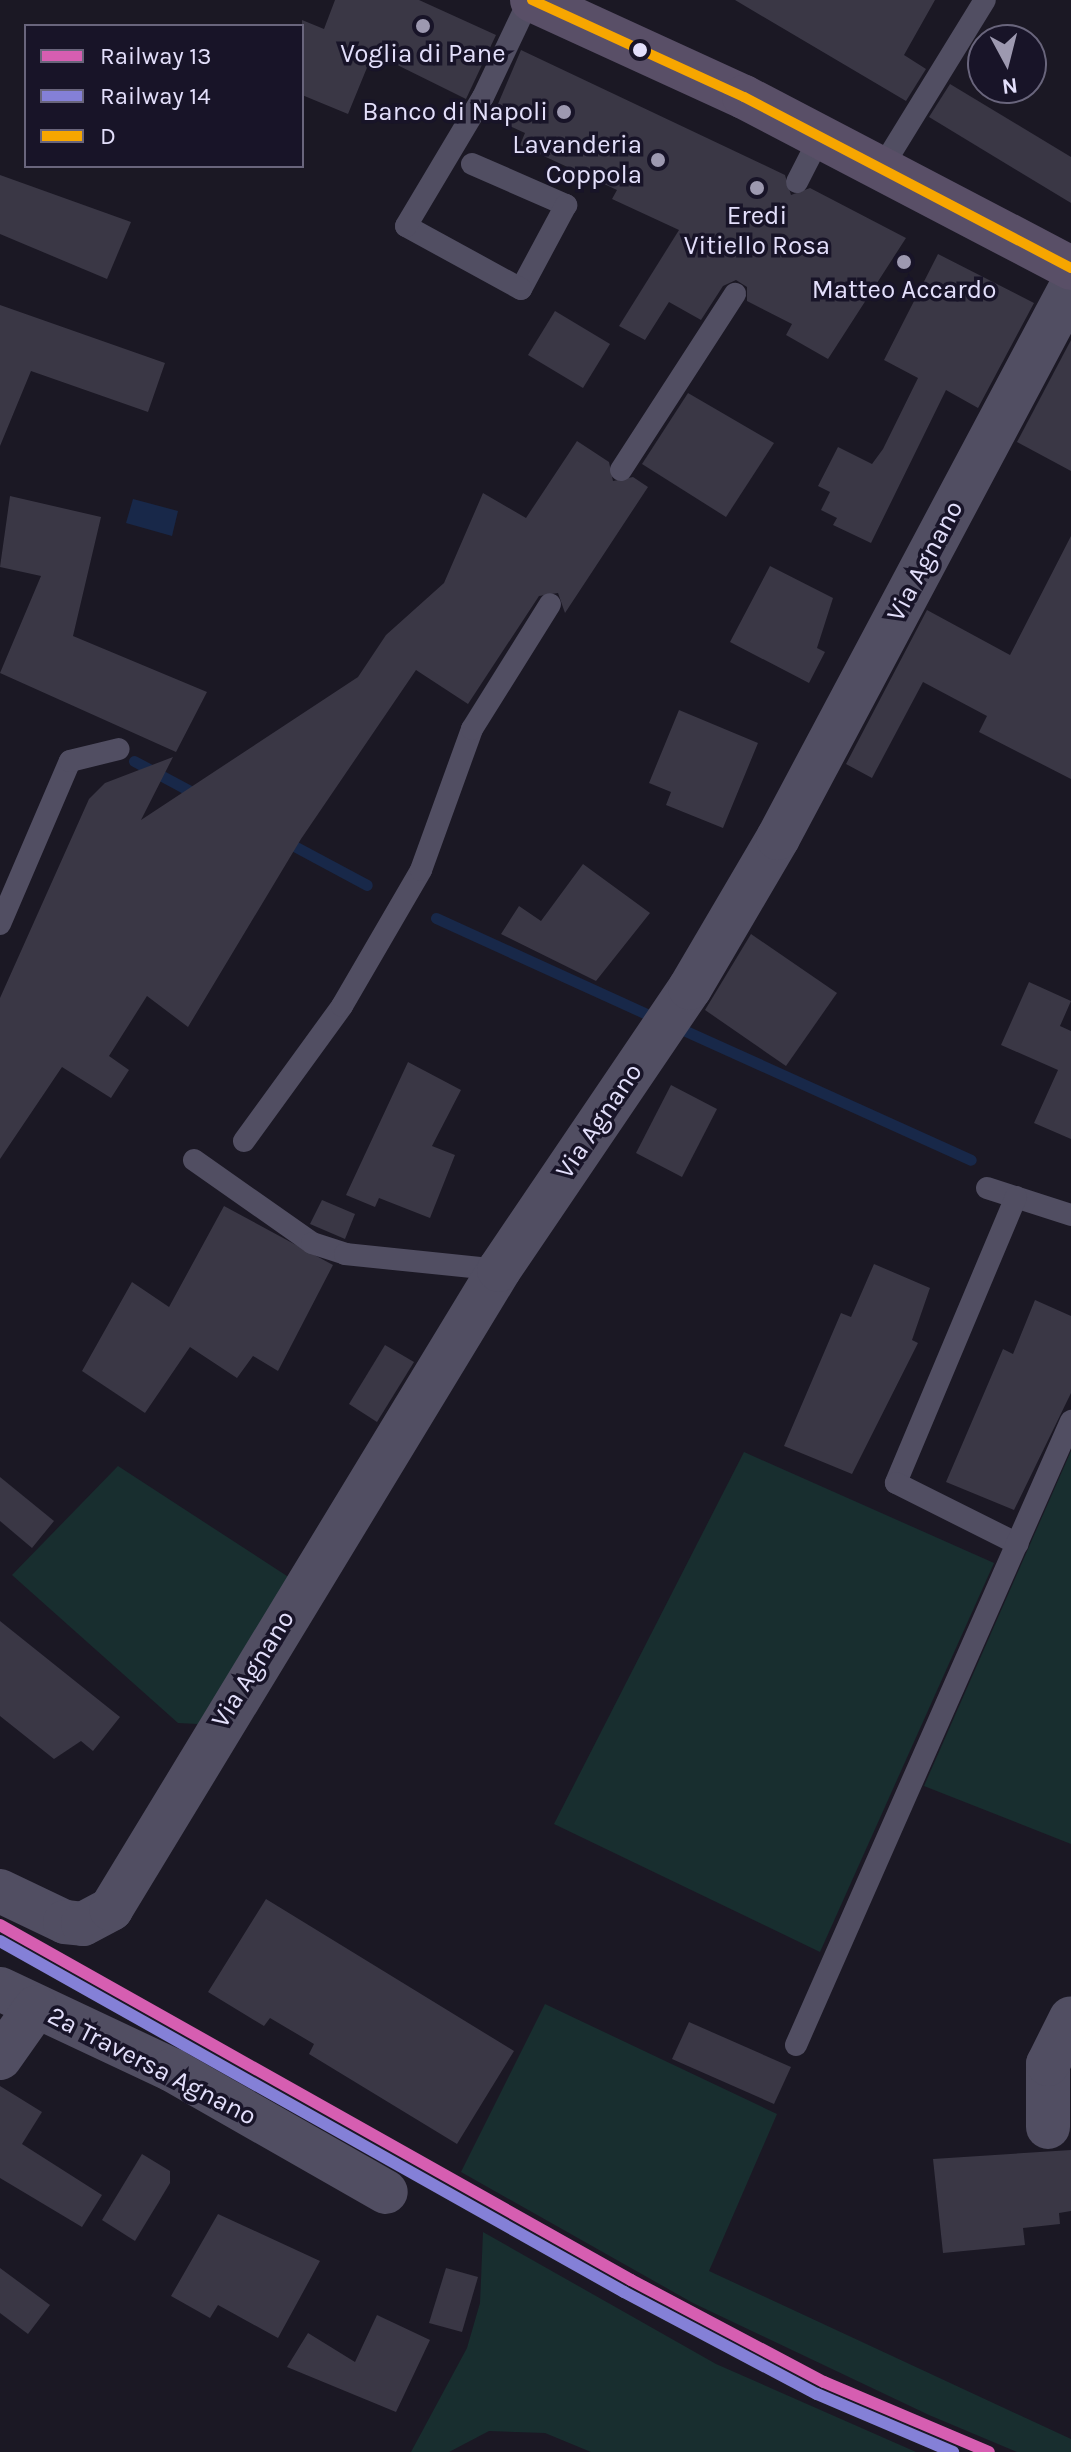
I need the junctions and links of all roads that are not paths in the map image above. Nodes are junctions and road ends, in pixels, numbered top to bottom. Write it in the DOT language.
graph roads {
  1 [pos="530,0"];
  2 [pos="985,0"];
  3 [pos="820,137"];
  4 [pos="472,164"];
  5 [pos="881,169"];
  6 [pos="797,182"];
  7 [pos="1071,268"];
  8 [pos="1071,287"];
  9 [pos="735,294"];
  10 [pos="621,470"];
  11 [pos="550,604"];
  12 [pos="119,749"];
  13 [pos="0,924"];
  14 [pos="244,1141"];
  15 [pos="194,1160"];
  16 [pos="987,1188"];
  17 [pos="1016,1197"];
  18 [pos="1071,1215"];
  19 [pos="499,1270"];
  20 [pos="1071,1421"];
  21 [pos="1018,1544"];
  22 [pos="0,1891"];
  23 [pos="18,1998"];
  24 [pos="1071,2018"];
  25 [pos="796,2045"];
  26 [pos="0,2058"];
  27 [pos="1048,2127"];
  28 [pos="386,2192"];
  1 -- 3 [label="main road"];
  1 -- 4 [label="lane"];
  2 -- 5 [label="lane"];
  3 -- 5 [label="main road"];
  3 -- 6 [label="lane"];
  5 -- 7 [label="main road"];
  8 -- 19 [label="street, Via Agnano"];
  9 -- 10 [label="lane"];
  11 -- 14 [label="lane"];
  12 -- 13 [label="lane"];
  15 -- 19 [label="lane"];
  16 -- 17 [label="lane"];
  17 -- 18 [label="lane"];
  17 -- 21 [label="lane"];
  19 -- 22 [label="street, Via Agnano"];
  20 -- 21 [label="lane"];
  21 -- 25 [label="lane"];
  23 -- 26 [label="street"];
  23 -- 28 [label="street, 2ª Traversa Agnano"];
  24 -- 27 [label="street"];
}
